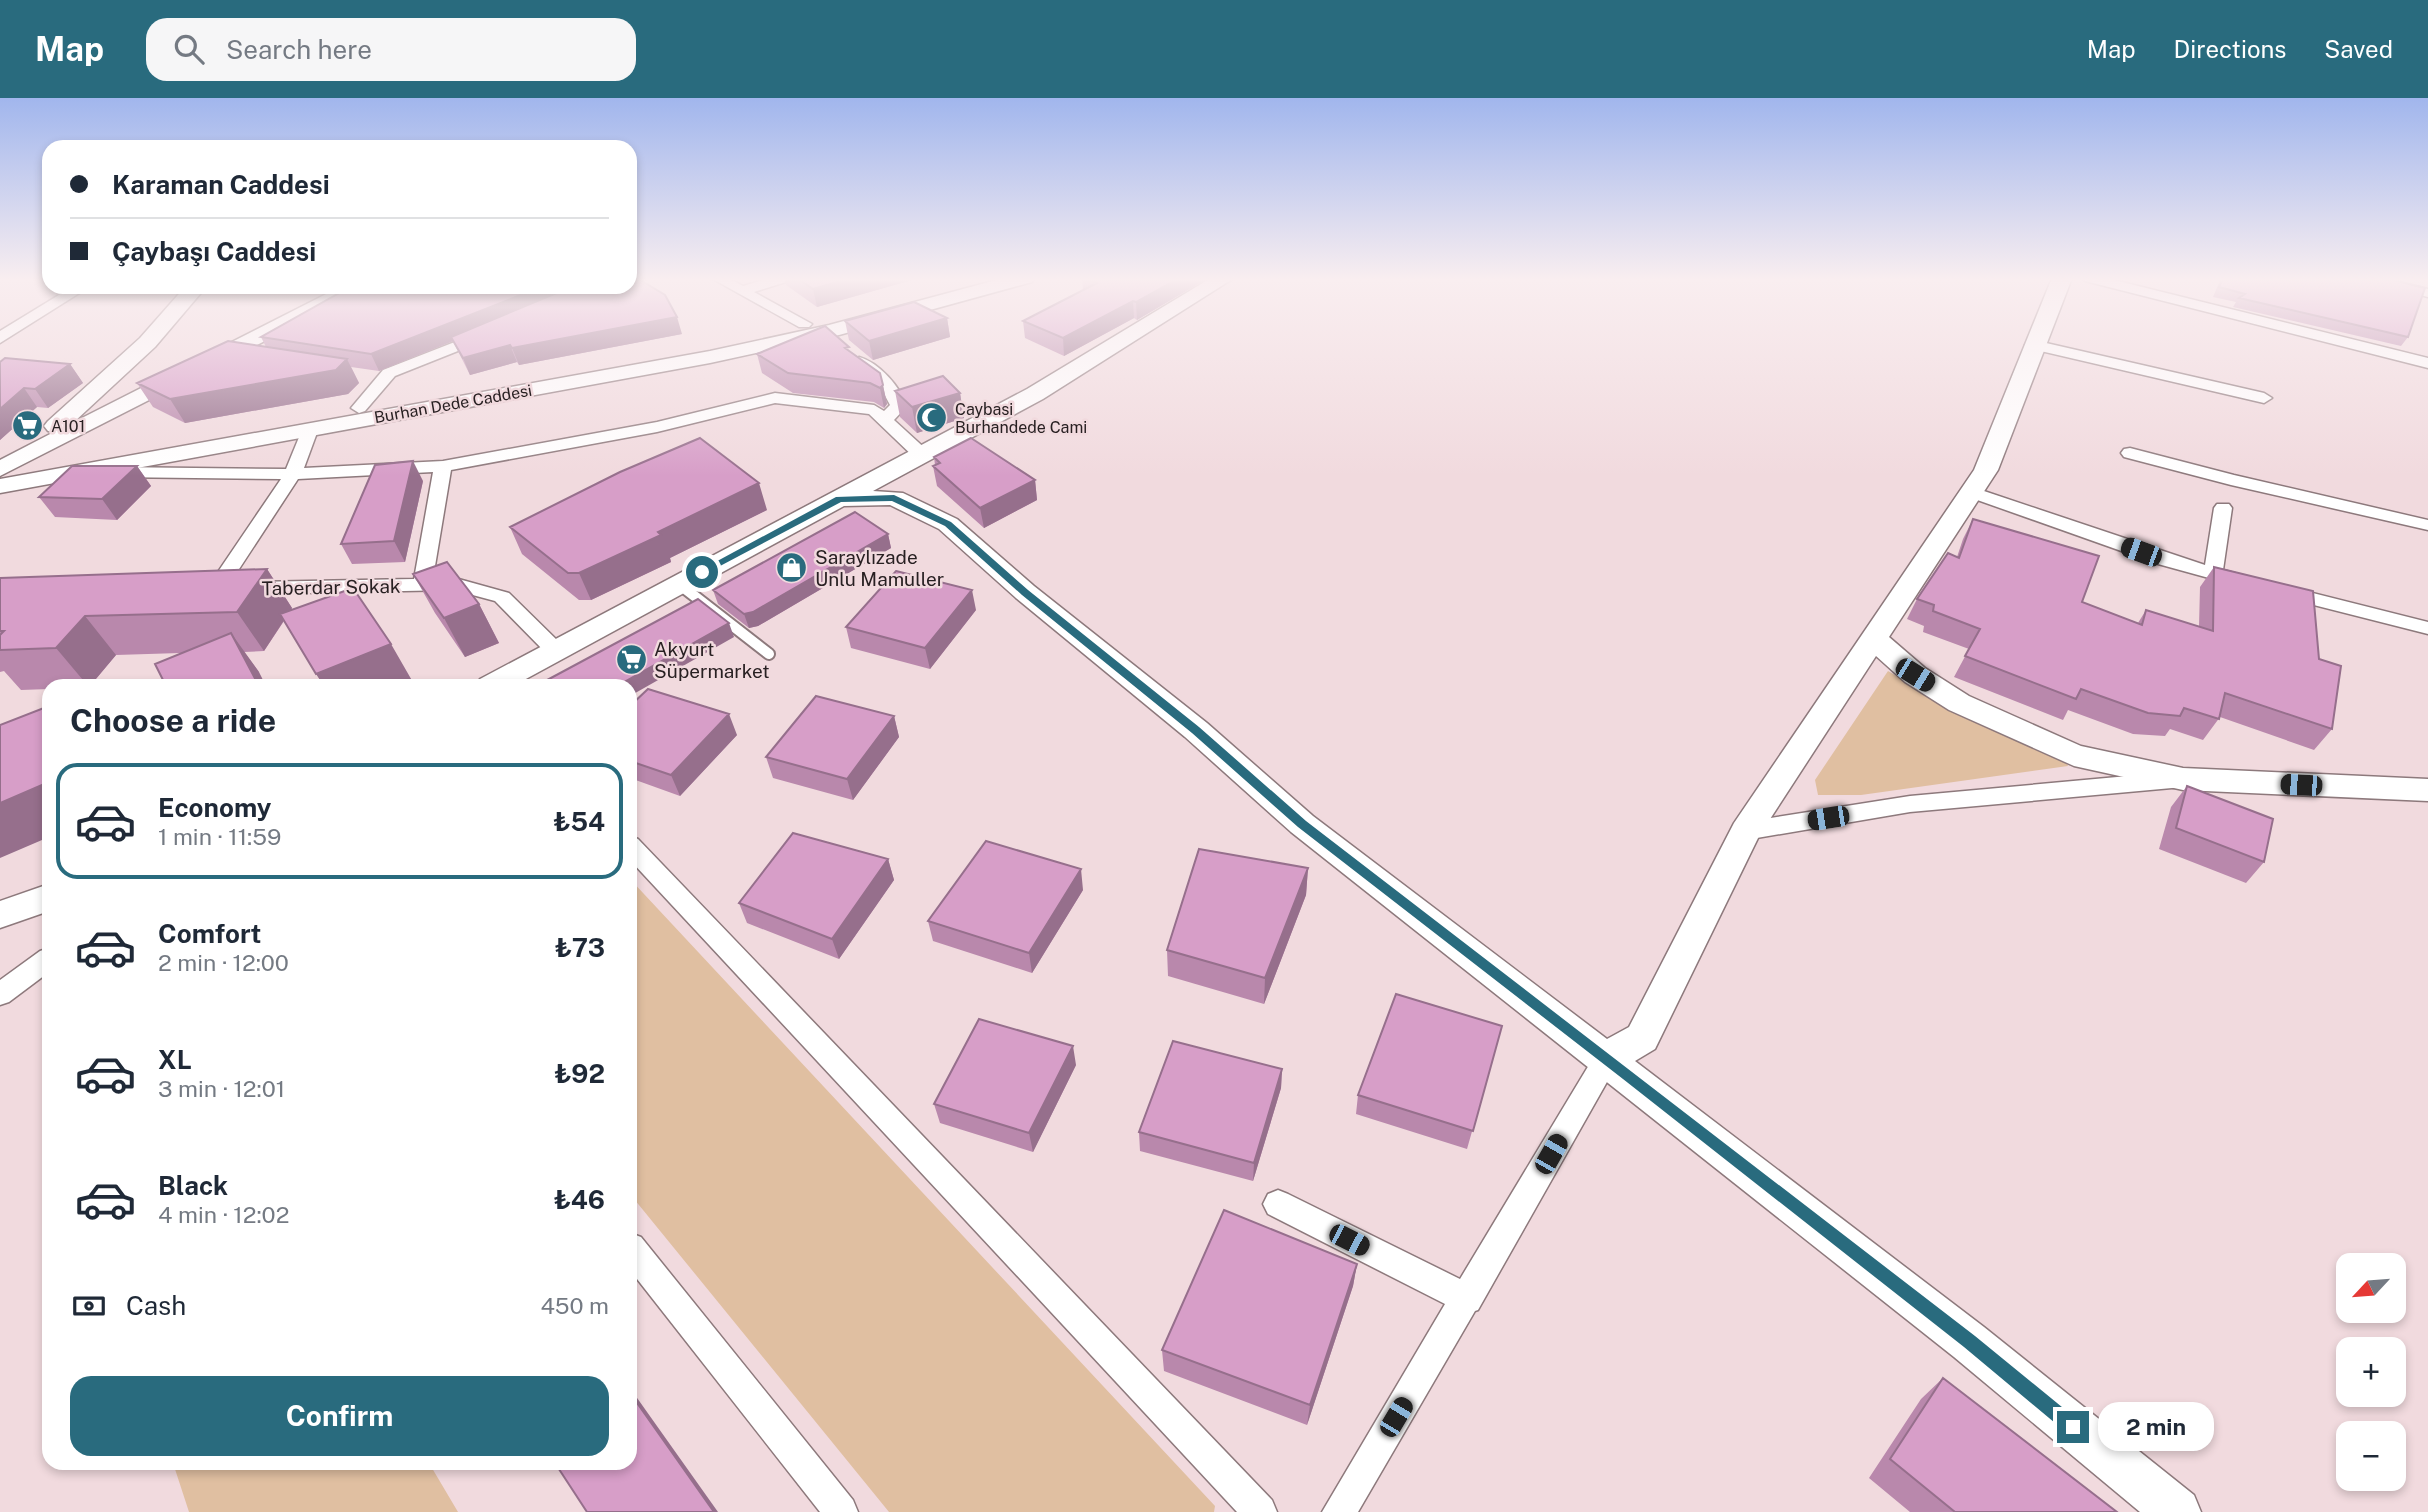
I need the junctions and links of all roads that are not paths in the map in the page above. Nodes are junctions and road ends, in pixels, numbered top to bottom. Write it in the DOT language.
graph roads {
  1 [pos="145,344"];
  2 [pos="244,344"];
  3 [pos="462,344"];
  4 [pos="698,344"];
  5 [pos="840,344"];
  6 [pos="1116,344"];
  7 [pos="2352,344"];
  8 [pos="2034,345"];
  9 [pos="224,354"];
  10 [pos="248,358"];
  11 [pos="2428,363"];
  12 [pos="2264,398"];
  13 [pos="359,408"];
  14 [pos="885,419"];
  15 [pos="310,430"];
  16 [pos="2130,453"];
  17 [pos="923,456"];
  18 [pos="443,466"];
  19 [pos="95,469"];
  20 [pos="4,470"];
  21 [pos="293,474"];
  22 [pos="1972,492"];
  23 [pos="839,499"];
  24 [pos="2223,508"];
  25 [pos="948,524"];
  26 [pos="2428,525"];
  27 [pos="2213,573"];
  28 [pos="679,584"];
  29 [pos="422,586"];
  30 [pos="2428,628"];
  31 [pos="1874,639"];
  32 [pos="554,649"];
  33 [pos="769,654"];
  34 [pos="502,679"];
  35 [pos="2183,779"];
  36 [pos="2428,790"];
  37 [pos="1745,831"];
  38 [pos="637,852"];
  39 [pos="42,900"];
  40 [pos="0,915"];
  41 [pos="42,963"];
  42 [pos="0,994"];
  43 [pos="1607,1058"];
  44 [pos="1278,1204"];
  45 [pos="637,1256"];
  46 [pos="1467,1299"];
  47 [pos="841,1512"];
  48 [pos="1260,1512"];
  49 [pos="1339,1512"];
  50 [pos="2177,1512"];
  1 -- 20 [label="street"];
  2 -- 9 [label="street"];
  3 -- 13 [label="street"];
  4 -- 13 [label="street, Burhan Dede Caddesi"];
  5 -- 14 [label="street"];
  5 -- 15 [label="street, Burhan Dede Caddesi"];
  6 -- 17 [label="street"];
  7 -- 11 [label="street"];
  8 -- 12 [label="street"];
  8 -- 22 [label="street"];
  9 -- 10 [label="street"];
  9 -- 20 [label="street"];
  13 -- 20 [label="street, Burhan Dede Caddesi"];
  14 -- 17 [label="street"];
  14 -- 18 [label="street"];
  15 -- 19 [label="street, Burhan Dede Caddesi"];
  15 -- 21 [label="street"];
  16 -- 26 [label="street"];
  17 -- 23 [label="street"];
  17 -- 25 [label="street"];
  18 -- 21 [label="street"];
  18 -- 29 [label="street"];
  19 -- 20 [label="street, Burhan Dede Caddesi"];
  19 -- 21 [label="street"];
  21 -- 29 [label="street, Taberdar Sokak"];
  22 -- 27 [label="street"];
  22 -- 31 [label="street"];
  23 -- 25 [label="street"];
  23 -- 28 [label="street"];
  24 -- 27 [label="street"];
  25 -- 43 [label="street"];
  27 -- 30 [label="street"];
  28 -- 32 [label="street"];
  28 -- 33 [label="lane"];
  29 -- 32 [label="street, Taberdar Sokak"];
  31 -- 35 [label="street"];
  31 -- 37 [label="street"];
  32 -- 34 [label="street"];
  35 -- 36 [label="street"];
  35 -- 37 [label="street"];
  37 -- 43 [label="street"];
  38 -- 48 [label="street"];
  39 -- 40 [label="street"];
  41 -- 42 [label="street"];
  43 -- 46 [label="street"];
  43 -- 50 [label="street"];
  44 -- 46 [label="street"];
  45 -- 47 [label="street"];
  46 -- 49 [label="street"];
}
